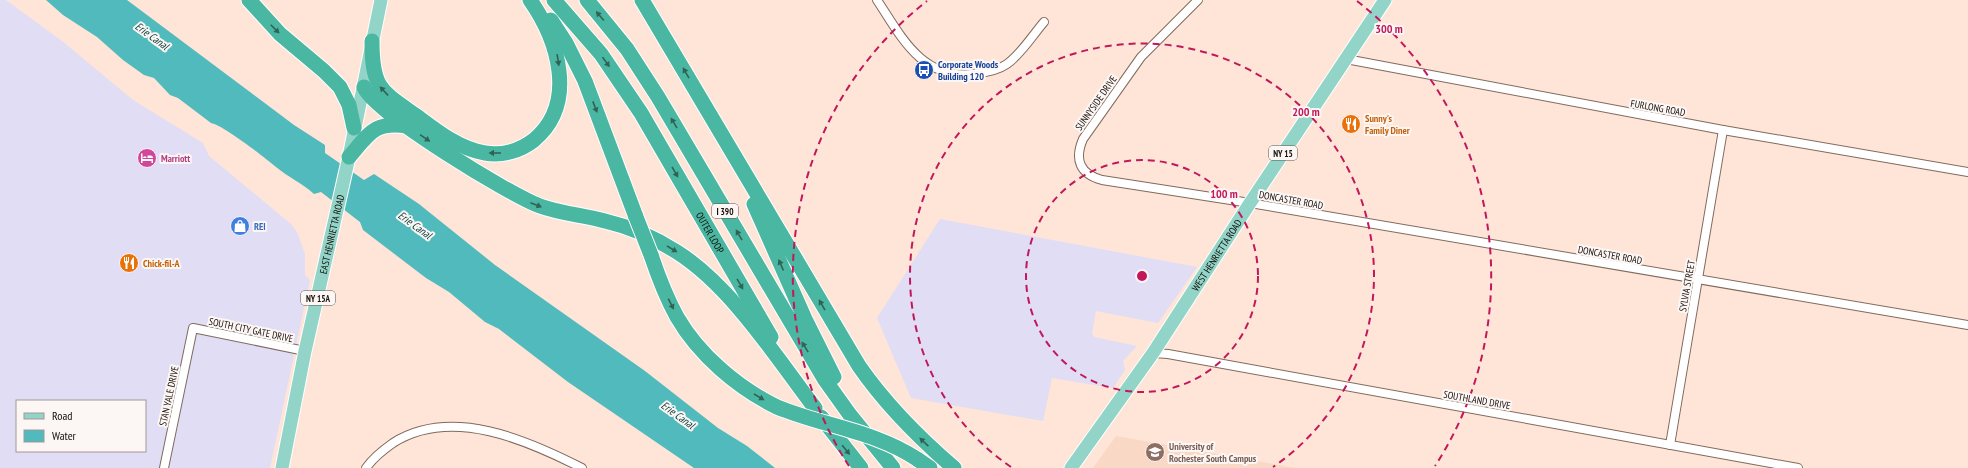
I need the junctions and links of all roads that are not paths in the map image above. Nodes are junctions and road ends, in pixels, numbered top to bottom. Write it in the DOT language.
graph roads {
  1 [pos="249,0"];
  2 [pos="381,0"];
  3 [pos="530,0"];
  4 [pos="536,0"];
  5 [pos="554,0"];
  6 [pos="587,0"];
  7 [pos="642,0"];
  8 [pos="877,0"];
  9 [pos="1198,0"];
  10 [pos="1385,0"];
  11 [pos="1044,22"];
  12 [pos="372,41"];
  13 [pos="1346,59"];
  14 [pos="364,87"];
  15 [pos="712,118"];
  16 [pos="408,126"];
  17 [pos="1723,130"];
  18 [pos="361,132"];
  19 [pos="349,157"];
  20 [pos="1968,172"];
  21 [pos="1250,203"];
  22 [pos="1698,280"];
  23 [pos="1968,325"];
  24 [pos="193,328"];
  25 [pos="304,351"];
  26 [pos="1152,353"];
  27 [pos="815,408"];
  28 [pos="858,426"];
  29 [pos="1670,445"];
  30 [pos="164,468"];
  31 [pos="282,468"];
  32 [pos="366,468"];
  33 [pos="582,468"];
  34 [pos="861,468"];
  35 [pos="893,468"];
  36 [pos="930,468"];
  37 [pos="954,468"];
  38 [pos="1071,468"];
  39 [pos="1798,468"];
  1 -- 18 [label="highway, one-way"];
  2 -- 12 [label="main road"];
  3 -- 12 [label="highway, one-way"];
  4 -- 36 [label="highway, one-way, bridge"];
  5 -- 27 [label="highway, OUTER LOOP / I 390, one-way"];
  28 -- 6 [label="highway, I 390, one-way"];
  15 -- 7 [label="highway, one-way"];
  8 -- 11 [label="street"];
  9 -- 21 [label="street, SUNNYSIDE DRIVE"];
  10 -- 13 [label="main road, WEST HENRIETTA ROAD / NY 15"];
  12 -- 14 [label="main road"];
  13 -- 17 [label="street, FURLONG ROAD"];
  13 -- 21 [label="main road, WEST HENRIETTA ROAD / NY 15"];
  14 -- 16 [label="highway"];
  14 -- 18 [label="main road"];
  28 -- 15 [label="highway, one-way"];
  37 -- 15 [label="highway, one-way"];
  16 -- 18 [label="highway"];
  16 -- 27 [label="highway, one-way"];
  17 -- 20 [label="street, FURLONG ROAD"];
  17 -- 22 [label="street, SYLVIA STREET"];
  18 -- 19 [label="highway"];
  19 -- 25 [label="main road, EAST HENRIETTA ROAD / NY 15A"];
  21 -- 22 [label="street, DONCASTER ROAD"];
  21 -- 26 [label="main road, WEST HENRIETTA ROAD / NY 15"];
  22 -- 23 [label="street, DONCASTER ROAD"];
  22 -- 29 [label="street, SYLVIA STREET"];
  24 -- 25 [label="street, SOUTH CITY GATE DRIVE"];
  24 -- 30 [label="street, STAN YALE DRIVE"];
  25 -- 31 [label="main road, EAST HENRIETTA ROAD / NY 15A"];
  26 -- 29 [label="street, SOUTHLAND DRIVE"];
  26 -- 38 [label="main road, WEST HENRIETTA ROAD / NY 15"];
  27 -- 34 [label="highway, OUTER LOOP / I 390, one-way"];
  28 -- 35 [label="highway, I 390"];
  29 -- 39 [label="street, SOUTHLAND DRIVE"];
  32 -- 33 [label="street"];
}
